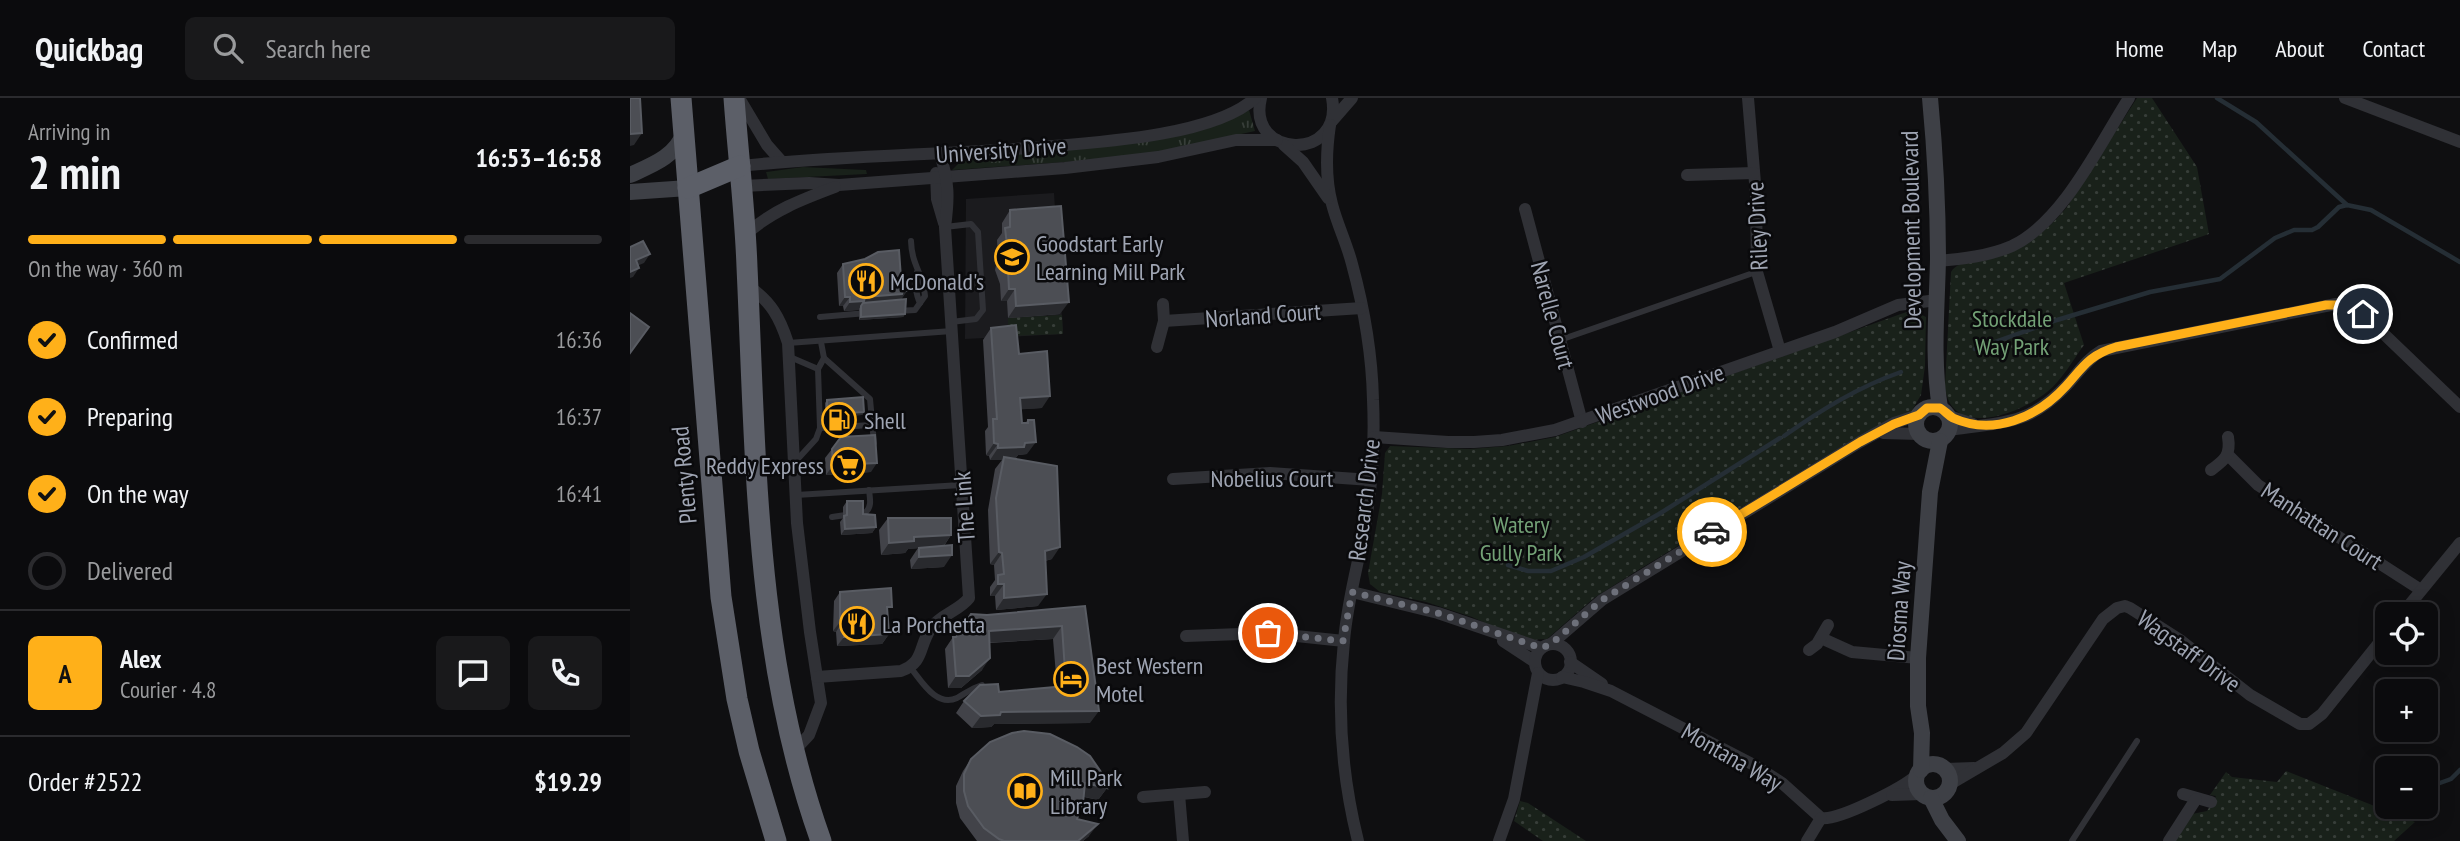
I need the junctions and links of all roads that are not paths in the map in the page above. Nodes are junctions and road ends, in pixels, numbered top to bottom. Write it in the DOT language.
graph roads {
  1 [pos="681,98"];
  2 [pos="737,98"];
  3 [pos="1255,98"];
  4 [pos="1261,98"];
  5 [pos="1332,98"];
  6 [pos="1352,98"];
  7 [pos="1748,98"];
  8 [pos="1930,98"];
  9 [pos="2129,98"];
  10 [pos="2345,98"];
  11 [pos="1331,123"];
  12 [pos="684,132"];
  13 [pos="1280,142"];
  14 [pos="2460,142"];
  15 [pos="940,155"];
  16 [pos="782,162"];
  17 [pos="1754,173"];
  18 [pos="630,175"];
  19 [pos="1687,175"];
  20 [pos="741,176"];
  21 [pos="941,177"];
  22 [pos="839,185"];
  23 [pos="688,188"];
  24 [pos="630,192"];
  25 [pos="1332,204"];
  26 [pos="1525,209"];
  27 [pos="945,227"];
  28 [pos="745,235"];
  29 [pos="911,241"];
  30 [pos="1938,256"];
  31 [pos="1758,272"];
  32 [pos="748,286"];
  33 [pos="1937,300"];
  34 [pos="1163,304"];
  35 [pos="1362,308"];
  36 [pos="888,312"];
  37 [pos="874,313"];
  38 [pos="820,317"];
  39 [pos="1164,321"];
  40 [pos="952,327"];
  41 [pos="1560,340"];
  42 [pos="821,342"];
  43 [pos="1157,347"];
  44 [pos="788,350"];
  45 [pos="1780,351"];
  46 [pos="824,358"];
  47 [pos="1934,361"];
  48 [pos="818,369"];
  49 [pos="2460,407"];
  50 [pos="1920,413"];
  51 [pos="1582,422"];
  52 [pos="872,425"];
  53 [pos="820,428"];
  54 [pos="1937,428"];
  55 [pos="1876,433"];
  56 [pos="1374,437"];
  57 [pos="2228,437"];
  58 [pos="875,456"];
  59 [pos="2228,456"];
  60 [pos="794,463"];
  61 [pos="2211,470"];
  62 [pos="1173,479"];
  63 [pos="1371,480"];
  64 [pos="962,485"];
  65 [pos="869,490"];
  66 [pos="796,495"];
  67 [pos="832,517"];
  68 [pos="2460,543"];
  69 [pos="2421,590"];
  70 [pos="1352,592"];
  71 [pos="2412,602"];
  72 [pos="1578,620"];
  73 [pos="1828,625"];
  74 [pos="1492,633"];
  75 [pos="1186,636"];
  76 [pos="1821,638"];
  77 [pos="1343,641"];
  78 [pos="1546,646"];
  79 [pos="2375,648"];
  80 [pos="1809,650"];
  81 [pos="1569,657"];
  82 [pos="1918,658"];
  83 [pos="910,667"];
  84 [pos="1537,668"];
  85 [pos="817,677"];
  86 [pos="1558,678"];
  87 [pos="982,685"];
  88 [pos="1611,691"];
  89 [pos="1532,710"];
  90 [pos="2137,741"];
  91 [pos="794,751"];
  92 [pos="1933,781"];
  93 [pos="1205,792"];
  94 [pos="1179,794"];
  95 [pos="1888,795"];
  96 [pos="1143,797"];
  97 [pos="2211,802"];
  98 [pos="1821,818"];
  99 [pos="1957,838"];
  100 [pos="776,841"];
  101 [pos="821,841"];
  102 [pos="1182,841"];
  103 [pos="1358,841"];
  104 [pos="1499,841"];
  105 [pos="1807,841"];
  106 [pos="2072,841"];
  107 [pos="2169,841"];
  1 -- 12 [label="highway, Plenty Road"];
  2 -- 16 [label="street"];
  2 -- 20 [label="highway"];
  3 -- 15 [label="street, University Drive"];
  4 -- 13 [label="street, Research Drive"];
  5 -- 11 [label="street, Research Drive"];
  6 -- 11 [label="street"];
  7 -- 17 [label="street, Riley Drive"];
  8 -- 30 [label="street, Development Boulevard"];
  9 -- 30 [label="street"];
  10 -- 14 [label="street"];
  11 -- 13 [label="street, University Drive"];
  11 -- 25 [label="street, Research Drive"];
  12 -- 18 [label="street"];
  12 -- 23 [label="highway, Plenty Road"];
  13 -- 21 [label="street, University Drive"];
  13 -- 25 [label="street, Research Drive"];
  15 -- 16 [label="street, University Drive"];
  15 -- 21 [label="street, The Link"];
  16 -- 20 [label="street, University Drive"];
  17 -- 19 [label="street"];
  17 -- 31 [label="street, Riley Drive"];
  20 -- 22 [label="street, University Drive"];
  20 -- 23 [label="highway"];
  20 -- 28 [label="highway"];
  21 -- 22 [label="street, University Drive"];
  21 -- 27 [label="street, The Link"];
  22 -- 28 [label="street, University Drive"];
  23 -- 24 [label="street"];
  23 -- 100 [label="highway, Plenty Road"];
  25 -- 35 [label="street, Research Drive"];
  26 -- 41 [label="street, Narelle Court"];
  27 -- 40 [label="street, The Link"];
  27 -- 40 [label="lane"];
  28 -- 32 [label="highway"];
  29 -- 36 [label="lane"];
  30 -- 33 [label="street, Development Boulevard"];
  31 -- 41 [label="lane"];
  31 -- 45 [label="street, Riley Drive"];
  32 -- 44 [label="street"];
  32 -- 91 [label="highway"];
  33 -- 45 [label="street, Westwood Drive"];
  33 -- 47 [label="street, Development Boulevard"];
  34 -- 39 [label="street"];
  35 -- 39 [label="street, Norland Court"];
  35 -- 56 [label="street, Research Drive"];
  37 -- 38 [label="lane"];
  39 -- 43 [label="street"];
  40 -- 42 [label="lane"];
  40 -- 64 [label="street, The Link"];
  41 -- 51 [label="street, Narelle Court"];
  42 -- 44 [label="lane"];
  42 -- 46 [label="lane"];
  44 -- 48 [label="lane"];
  44 -- 60 [label="street"];
  45 -- 51 [label="street, Westwood Drive"];
  46 -- 48 [label="lane"];
  46 -- 52 [label="lane"];
  47 -- 50 [label="street, Development Boulevard"];
  47 -- 54 [label="street, Development Boulevard"];
  48 -- 53 [label="lane"];
  49 -- 54 [label="street"];
  50 -- 54 [label="street"];
  50 -- 54 [label="street, Development Boulevard"];
  50 -- 55 [label="street"];
  51 -- 56 [label="street, Westwood Drive"];
  52 -- 53 [label="lane"];
  52 -- 58 [label="lane"];
  53 -- 60 [label="lane"];
  54 -- 55 [label="street"];
  54 -- 82 [label="street, Diosma Way"];
  55 -- 72 [label="street"];
  56 -- 63 [label="street, Research Drive"];
  57 -- 59 [label="street"];
  59 -- 61 [label="street"];
  59 -- 69 [label="street, Manhattan Court"];
  60 -- 66 [label="street"];
  62 -- 63 [label="street, Nobelius Court"];
  63 -- 70 [label="street, Research Drive"];
  64 -- 65 [label="lane"];
  64 -- 83 [label="street, The Link"];
  65 -- 66 [label="lane"];
  65 -- 67 [label="lane"];
  66 -- 85 [label="street"];
  68 -- 69 [label="street"];
  69 -- 71 [label="street"];
  70 -- 74 [label="street"];
  70 -- 77 [label="street, Research Drive"];
  72 -- 78 [label="street"];
  72 -- 81 [label="street"];
  73 -- 76 [label="street"];
  74 -- 78 [label="street"];
  74 -- 84 [label="street"];
  75 -- 77 [label="street"];
  76 -- 80 [label="street"];
  76 -- 82 [label="street"];
  77 -- 103 [label="street, Research Drive"];
  78 -- 81 [label="street"];
  78 -- 84 [label="street"];
  79 -- 92 [label="street, Wagstaff Drive"];
  81 -- 86 [label="street"];
  81 -- 88 [label="street, Montana Way"];
  82 -- 92 [label="street, Diosma Way"];
  83 -- 85 [label="street"];
  83 -- 87 [label="lane"];
  84 -- 86 [label="street"];
  84 -- 89 [label="street"];
  85 -- 91 [label="street"];
  86 -- 88 [label="street, Montana Way"];
  86 -- 89 [label="street"];
  88 -- 98 [label="street, Montana Way"];
  89 -- 104 [label="street"];
  90 -- 106 [label="lane"];
  91 -- 101 [label="highway"];
  92 -- 95 [label="street"];
  92 -- 95 [label="street"];
  92 -- 99 [label="street"];
  93 -- 94 [label="street"];
  94 -- 96 [label="street"];
  94 -- 102 [label="street"];
  95 -- 98 [label="street"];
  97 -- 107 [label="street"];
  98 -- 105 [label="street"];
}
